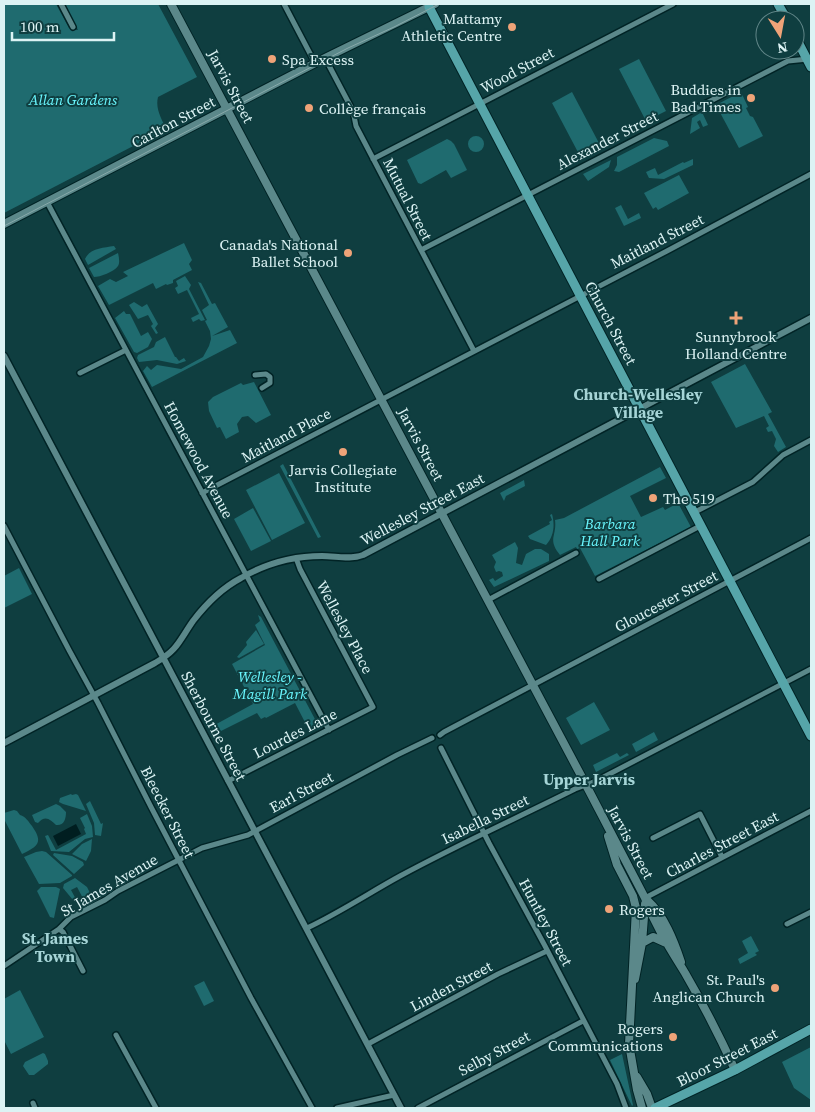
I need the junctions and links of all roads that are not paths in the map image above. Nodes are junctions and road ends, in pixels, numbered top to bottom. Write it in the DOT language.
graph roads {
  1 [pos="61,4"];
  2 [pos="172,4"];
  3 [pos="284,4"];
  4 [pos="673,4"];
  5 [pos="430,5"];
  6 [pos="73,27"];
  7 [pos="324,58"];
  8 [pos="810,62"];
  9 [pos="315,63"];
  10 [pos="479,104"];
  11 [pos="228,109"];
  12 [pos="374,159"];
  13 [pos="811,174"];
  14 [pos="528,196"];
  15 [pos="47,202"];
  16 [pos="4,224"];
  17 [pos="421,250"];
  18 [pos="580,296"];
  19 [pos="811,318"];
  20 [pos="126,350"];
  21 [pos="474,351"];
  22 [pos="4,356"];
  23 [pos="80,373"];
  24 [pos="256,375"];
  25 [pos="262,388"];
  26 [pos="382,399"];
  27 [pos="640,408"];
  28 [pos="811,440"];
  29 [pos="202,493"];
  30 [pos="695,512"];
  31 [pos="442,513"];
  32 [pos="4,526"];
  33 [pos="702,526"];
  34 [pos="811,538"];
  35 [pos="576,553"];
  36 [pos="296,558"];
  37 [pos="245,575"];
  38 [pos="599,579"];
  39 [pos="730,581"];
  40 [pos="488,600"];
  41 [pos="163,658"];
  42 [pos="811,668"];
  43 [pos="784,683"];
  44 [pos="533,685"];
  45 [pos="94,695"];
  46 [pos="373,707"];
  47 [pos="329,730"];
  48 [pos="440,735"];
  49 [pos="811,736"];
  50 [pos="432,738"];
  51 [pos="4,743"];
  52 [pos="442,748"];
  53 [pos="228,781"];
  54 [pos="586,785"];
  55 [pos="811,811"];
  56 [pos="603,817"];
  57 [pos="255,830"];
  58 [pos="484,834"];
  59 [pos="654,838"];
  60 [pos="722,857"];
  61 [pos="178,860"];
  62 [pos="645,898"];
  63 [pos="811,912"];
  64 [pos="787,924"];
  65 [pos="306,928"];
  66 [pos="59,929"];
  67 [pos="642,943"];
  68 [pos="666,943"];
  69 [pos="547,951"];
  70 [pos="4,966"];
  71 [pos="83,971"];
  72 [pos="685,973"];
  73 [pos="631,996"];
  74 [pos="584,1021"];
  75 [pos="811,1029"];
  76 [pos="116,1035"];
  77 [pos="368,1044"];
  78 [pos="632,1068"];
  79 [pos="735,1070"];
  80 [pos="394,1095"];
  81 [pos="156,1108"];
  82 [pos="312,1108"];
  83 [pos="337,1108"];
  84 [pos="401,1108"];
  85 [pos="418,1108"];
  86 [pos="626,1108"];
  87 [pos="642,1108"];
  88 [pos="655,1108"];
  1 -- 6 [label="street"];
  2 -- 11 [label="main road, Jarvis Street"];
  3 -- 9 [label="street"];
  4 -- 10 [label="street, Wood Street"];
  5 -- 7 [label="main road, Carlton Street"];
  5 -- 10 [label="main road, Church Street"];
  7 -- 9 [label="main road, Carlton Street"];
  7 -- 12 [label="street, Mutual Street"];
  8 -- 14 [label="street, Alexander Street"];
  9 -- 11 [label="main road, Carlton Street"];
  10 -- 12 [label="street, Wood Street"];
  10 -- 14 [label="main road, Church Street"];
  11 -- 15 [label="main road, Carlton Street"];
  11 -- 26 [label="main road, Jarvis Street"];
  12 -- 17 [label="street, Mutual Street"];
  13 -- 18 [label="street, Maitland Street"];
  14 -- 17 [label="street, Alexander Street"];
  14 -- 18 [label="main road, Church Street"];
  15 -- 16 [label="main road, Carlton Street"];
  15 -- 20 [label="street, Homewood Avenue"];
  17 -- 21 [label="street, Mutual Street"];
  18 -- 21 [label="street, Maitland Street"];
  18 -- 27 [label="main road, Church Street"];
  19 -- 27 [label="street, Wellesley Street East"];
  20 -- 23 [label="street"];
  20 -- 29 [label="street, Homewood Avenue"];
  21 -- 26 [label="street, Maitland Street"];
  22 -- 41 [label="street, Sherbourne Street"];
  24 -- 25 [label="street"];
  26 -- 29 [label="street, Maitland Place"];
  26 -- 31 [label="main road, Jarvis Street"];
  27 -- 30 [label="main road, Church Street"];
  27 -- 31 [label="street, Wellesley Street East"];
  28 -- 30 [label="street"];
  29 -- 37 [label="street, Homewood Avenue"];
  30 -- 33 [label="main road, Church Street"];
  31 -- 36 [label="street, Wellesley Street East"];
  31 -- 40 [label="main road, Jarvis Street"];
  32 -- 45 [label="street, Bleecker Street"];
  33 -- 38 [label="street"];
  33 -- 39 [label="main road, Church Street"];
  34 -- 39 [label="street, Gloucester Street"];
  35 -- 40 [label="street"];
  36 -- 37 [label="street, Wellesley Street East"];
  36 -- 46 [label="street, Wellesley Place"];
  37 -- 41 [label="street, Wellesley Street East"];
  37 -- 47 [label="street, Homewood Avenue"];
  39 -- 43 [label="main road, Church Street"];
  39 -- 44 [label="street, Gloucester Street"];
  40 -- 44 [label="main road, Jarvis Street"];
  41 -- 45 [label="street, Wellesley Street East"];
  41 -- 53 [label="street, Sherbourne Street"];
  42 -- 43 [label="street, Isabella Street"];
  43 -- 49 [label="main road, Church Street"];
  43 -- 54 [label="street, Isabella Street"];
  44 -- 48 [label="street, Gloucester Street"];
  44 -- 54 [label="main road, Jarvis Street"];
  45 -- 51 [label="street, Wellesley Street East"];
  45 -- 61 [label="street, Bleecker Street"];
  46 -- 47 [label="street, Lourdes Lane"];
  47 -- 53 [label="street, Lourdes Lane"];
  50 -- 57 [label="street, Earl Street"];
  52 -- 58 [label="street, Huntley Street"];
  53 -- 57 [label="street, Sherbourne Street"];
  54 -- 56 [label="main road, Jarvis Street"];
  54 -- 58 [label="street, Isabella Street"];
  55 -- 60 [label="street, Charles Street East"];
  56 -- 62 [label="main road, Jarvis Street"];
  56 -- 73 [label="main road"];
  57 -- 61 [label="street, Earl Street"];
  57 -- 65 [label="street, Sherbourne Street"];
  58 -- 65 [label="street, Isabella Street"];
  58 -- 69 [label="street, Huntley Street"];
  59 -- 60 [label="street"];
  60 -- 62 [label="street, Charles Street East"];
  61 -- 66 [label="street, St James Avenue"];
  61 -- 82 [label="street, Bleecker Street"];
  62 -- 67 [label="main road"];
  62 -- 68 [label="main road"];
  62 -- 72 [label="main road"];
  63 -- 64 [label="street"];
  65 -- 77 [label="street, Sherbourne Street"];
  66 -- 70 [label="street, St James Avenue"];
  66 -- 71 [label="street"];
  67 -- 68 [label="main road"];
  67 -- 73 [label="main road"];
  68 -- 72 [label="main road"];
  69 -- 74 [label="street, Huntley Street"];
  69 -- 77 [label="street, Linden Street"];
  72 -- 79 [label="main road"];
  73 -- 78 [label="main road"];
  74 -- 85 [label="street, Selby Street"];
  74 -- 86 [label="street, Huntley Street"];
  75 -- 79 [label="main road, Bloor Street East"];
  76 -- 81 [label="street"];
  77 -- 80 [label="street, Sherbourne Street"];
  78 -- 87 [label="main road"];
  78 -- 88 [label="main road"];
  79 -- 88 [label="main road, Bloor Street East"];
  80 -- 83 [label="street"];
  80 -- 84 [label="street, Sherbourne Street"];
}
